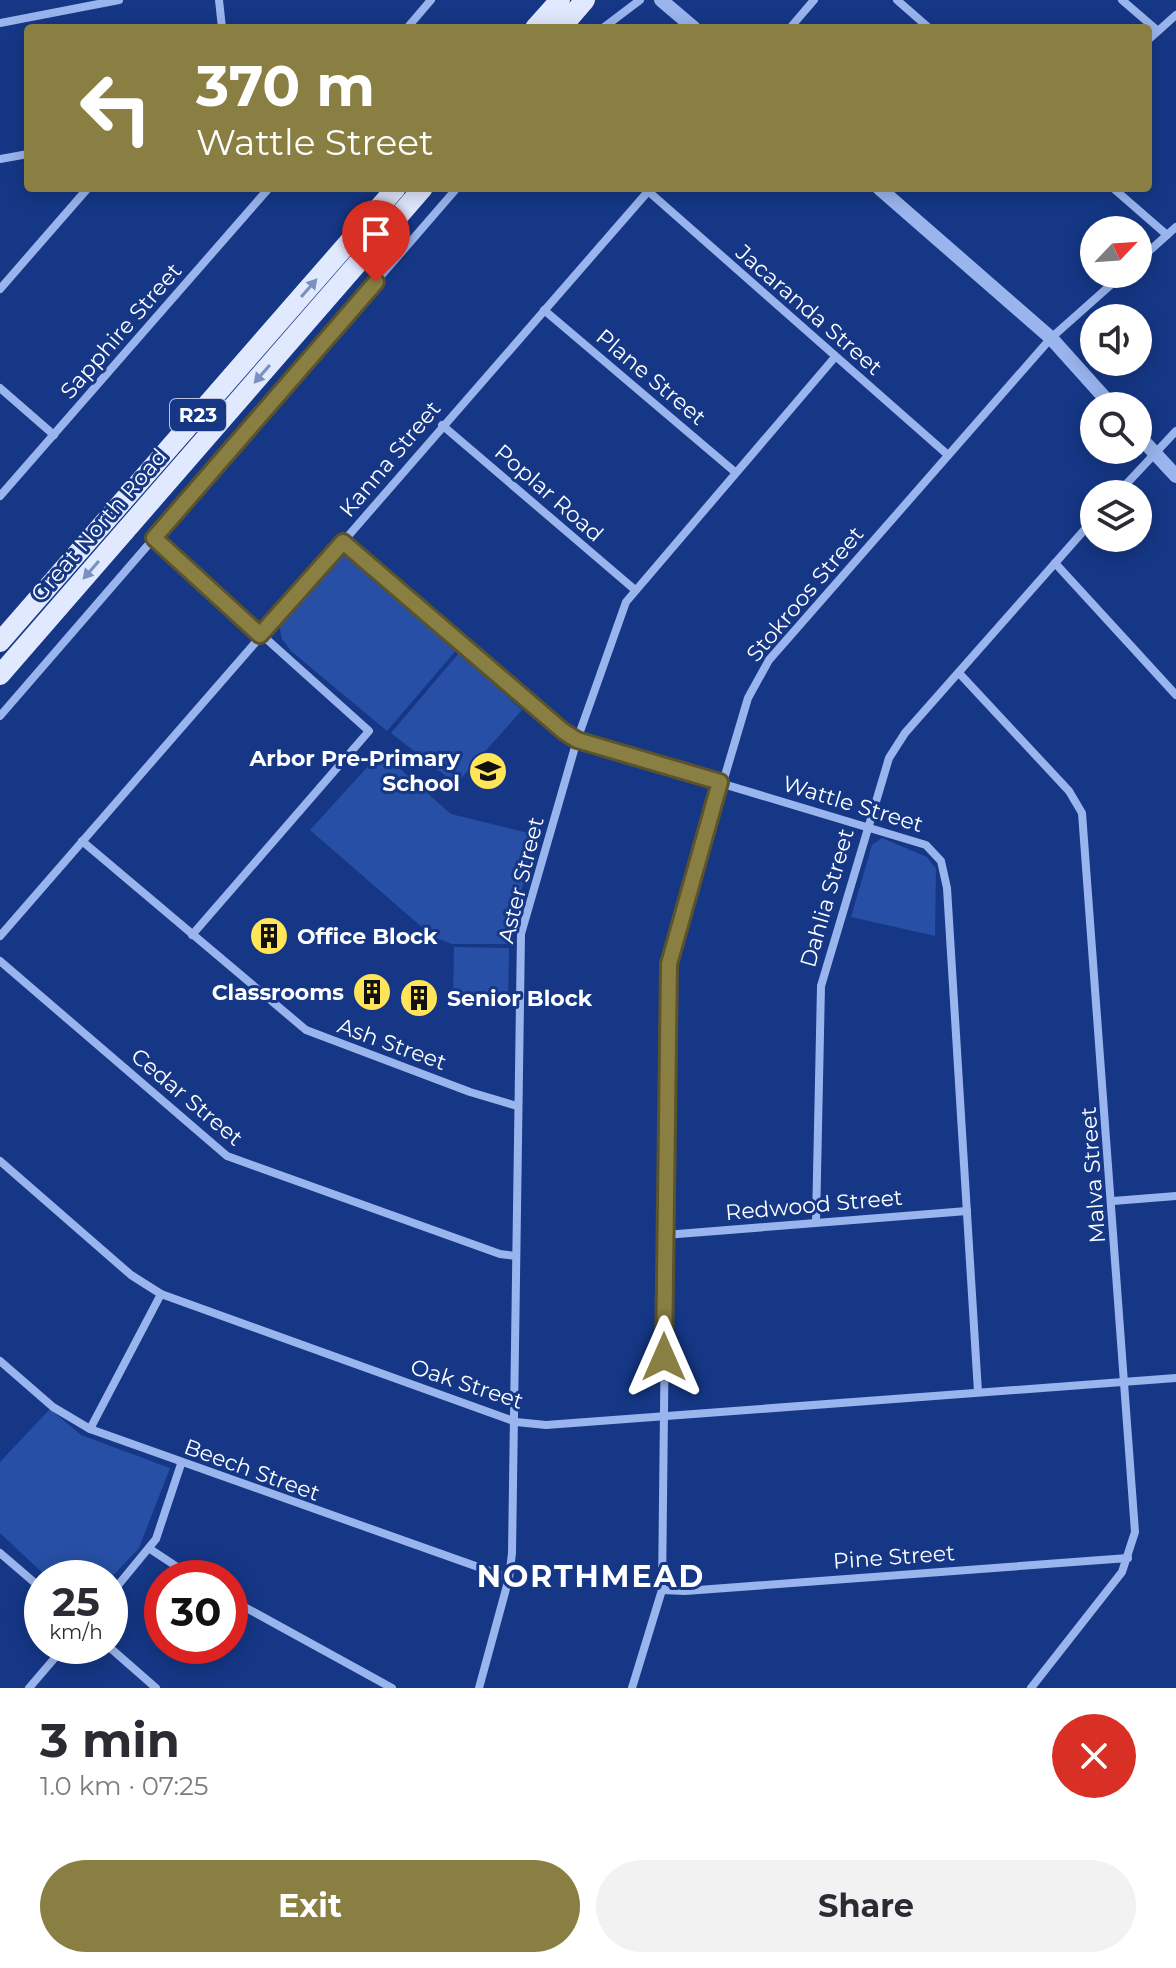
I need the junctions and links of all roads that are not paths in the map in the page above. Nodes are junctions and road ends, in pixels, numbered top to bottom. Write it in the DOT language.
graph roads {
  1 [pos="119,0"];
  2 [pos="219,0"];
  3 [pos="431,0"];
  4 [pos="560,0"];
  5 [pos="585,0"];
  6 [pos="640,0"];
  7 [pos="661,0"];
  8 [pos="814,0"];
  9 [pos="897,0"];
  10 [pos="1122,0"];
  11 [pos="1176,15"];
  12 [pos="0,23"];
  13 [pos="222,24"];
  14 [pos="410,24"];
  15 [pos="539,24"];
  16 [pos="564,24"];
  17 [pos="608,24"];
  18 [pos="689,24"];
  19 [pos="793,24"];
  20 [pos="924,24"];
  21 [pos="1150,24"];
  22 [pos="1152,26"];
  23 [pos="1158,31"];
  24 [pos="1152,36"];
  25 [pos="24,155"];
  26 [pos="0,159"];
  27 [pos="83,192"];
  28 [pos="266,192"];
  29 [pos="393,192"];
  30 [pos="419,192"];
  31 [pos="454,192"];
  32 [pos="647,192"];
  33 [pos="651,192"];
  34 [pos="884,192"];
  35 [pos="1118,192"];
  36 [pos="1176,227"];
  37 [pos="1167,235"];
  38 [pos="1152,248"];
  39 [pos="1107,288"];
  40 [pos="0,289"];
  41 [pos="544,310"];
  42 [pos="289,327"];
  43 [pos="1051,338"];
  44 [pos="835,357"];
  45 [pos="0,388"];
  46 [pos="1099,392"];
  47 [pos="442,425"];
  48 [pos="1176,431"];
  49 [pos="54,435"];
  50 [pos="1153,451"];
  51 [pos="948,455"];
  52 [pos="735,472"];
  53 [pos="1176,476"];
  54 [pos="1129,480"];
  55 [pos="0,496"];
  56 [pos="1080,535"];
  57 [pos="154,538"];
  58 [pos="343,542"];
  59 [pos="1055,563"];
  60 [pos="634,589"];
  61 [pos="260,635"];
  62 [pos="0,642"];
  63 [pos="959,673"];
  64 [pos="0,675"];
  65 [pos="1176,695"];
  66 [pos="0,716"];
  67 [pos="577,740"];
  68 [pos="720,782"];
  69 [pos="867,825"];
  70 [pos="82,841"];
  71 [pos="192,935"];
  72 [pos="0,936"];
  73 [pos="0,961"];
  74 [pos="517,1106"];
  75 [pos="0,1161"];
  76 [pos="1176,1196"];
  77 [pos="1113,1201"];
  78 [pos="967,1211"];
  79 [pos="816,1222"];
  80 [pos="665,1235"];
  81 [pos="516,1256"];
  82 [pos="161,1294"];
  83 [pos="0,1361"];
  84 [pos="1176,1378"];
  85 [pos="1125,1382"];
  86 [pos="978,1392"];
  87 [pos="663,1417"];
  88 [pos="516,1422"];
  89 [pos="90,1429"];
  90 [pos="181,1464"];
  91 [pos="150,1549"];
  92 [pos="0,1553"];
  93 [pos="1128,1558"];
  94 [pos="167,1560"];
  95 [pos="24,1574"];
  96 [pos="128,1574"];
  97 [pos="509,1578"];
  98 [pos="662,1590"];
  99 [pos="248,1609"];
  100 [pos="50,1664"];
  101 [pos="128,1664"];
  102 [pos="29,1688"];
  103 [pos="156,1688"];
  104 [pos="392,1688"];
  105 [pos="479,1688"];
  106 [pos="632,1688"];
  107 [pos="1031,1688"];
  1 -- 12 [label="street"];
  2 -- 13 [label="street"];
  3 -- 14 [label="street"];
  4 -- 15 [label="main road"];
  5 -- 16 [label="main road"];
  6 -- 17 [label="street"];
  7 -- 18 [label="street"];
  8 -- 19 [label="street"];
  9 -- 20 [label="street"];
  10 -- 21 [label="street"];
  11 -- 23 [label="street"];
  22 -- 23 [label="street"];
  23 -- 24 [label="street"];
  25 -- 26 [label="street"];
  27 -- 40 [label="street"];
  28 -- 49 [label="street, Sapphire Street"];
  42 -- 29 [label="main road, Great North Road / R23, one-way"];
  30 -- 42 [label="main road, Great North Road / R23"];
  31 -- 57 [label="street"];
  32 -- 41 [label="street, Kanna Street"];
  33 -- 44 [label="street, Jacaranda Street"];
  34 -- 43 [label="street"];
  35 -- 37 [label="street"];
  36 -- 37 [label="street"];
  37 -- 38 [label="street"];
  39 -- 43 [label="street, Stokroos Street"];
  41 -- 47 [label="street, Kanna Street"];
  41 -- 52 [label="street, Plane Street"];
  42 -- 62 [label="main road, Great North Road / R23"];
  42 -- 64 [label="main road, Great North Road / R23, one-way"];
  43 -- 46 [label="street"];
  43 -- 51 [label="street, Stokroos Street"];
  44 -- 51 [label="street, Jacaranda Street"];
  44 -- 52 [label="street, Aster Street"];
  45 -- 49 [label="street"];
  47 -- 58 [label="street, Kanna Street"];
  47 -- 60 [label="street, Poplar Road"];
  48 -- 50 [label="street"];
  49 -- 55 [label="street, Sapphire Street"];
  50 -- 53 [label="street"];
  50 -- 54 [label="street"];
  51 -- 68 [label="street, Stokroos Street"];
  52 -- 60 [label="street, Aster Street"];
  56 -- 59 [label="street, Dahlia Street"];
  57 -- 61 [label="street"];
  57 -- 66 [label="street"];
  58 -- 61 [label="street, Kanna Street"];
  58 -- 67 [label="street, Wattle Street"];
  59 -- 63 [label="street, Dahlia Street"];
  59 -- 65 [label="street"];
  60 -- 67 [label="street, Aster Street"];
  61 -- 70 [label="street, Kanna Street"];
  61 -- 71 [label="street"];
  63 -- 69 [label="street, Dahlia Street"];
  63 -- 77 [label="street, Malva Street"];
  67 -- 68 [label="street, Wattle Street"];
  67 -- 74 [label="street, Aster Street"];
  68 -- 69 [label="street, Wattle Street"];
  68 -- 80 [label="street, Stokroos Street"];
  69 -- 78 [label="street, Wattle Street"];
  69 -- 79 [label="street, Dahlia Street"];
  70 -- 71 [label="street, Ash Street"];
  70 -- 72 [label="street, Kanna Street"];
  71 -- 74 [label="street, Ash Street"];
  73 -- 81 [label="street, Cedar Street"];
  74 -- 81 [label="street, Aster Street"];
  75 -- 82 [label="street, Oak Street"];
  76 -- 77 [label="street"];
  77 -- 85 [label="street, Malva Street"];
  78 -- 79 [label="street, Redwood Street"];
  78 -- 86 [label="street, Wattle Street"];
  79 -- 80 [label="street, Redwood Street"];
  80 -- 87 [label="street, Stokroos Street"];
  81 -- 88 [label="street, Aster Street"];
  82 -- 88 [label="street, Oak Street"];
  82 -- 89 [label="street"];
  83 -- 89 [label="street, Beech Street"];
  84 -- 85 [label="street, Oak Street"];
  85 -- 86 [label="street, Oak Street"];
  85 -- 93 [label="street, Malva Street"];
  86 -- 87 [label="street, Oak Street"];
  87 -- 88 [label="street, Oak Street"];
  87 -- 98 [label="street, Stokroos Street"];
  88 -- 97 [label="street, Aster Street"];
  89 -- 90 [label="street, Beech Street"];
  90 -- 91 [label="street"];
  90 -- 97 [label="street, Beech Street"];
  91 -- 94 [label="street"];
  91 -- 96 [label="street"];
  92 -- 95 [label="street"];
  93 -- 98 [label="street, Pine Street"];
  93 -- 107 [label="street, Malva Street"];
  97 -- 105 [label="street, Aster Street"];
  98 -- 106 [label="street, Stokroos Street"];
  99 -- 104 [label="street"];
  100 -- 102 [label="street"];
  101 -- 103 [label="street"];
}
